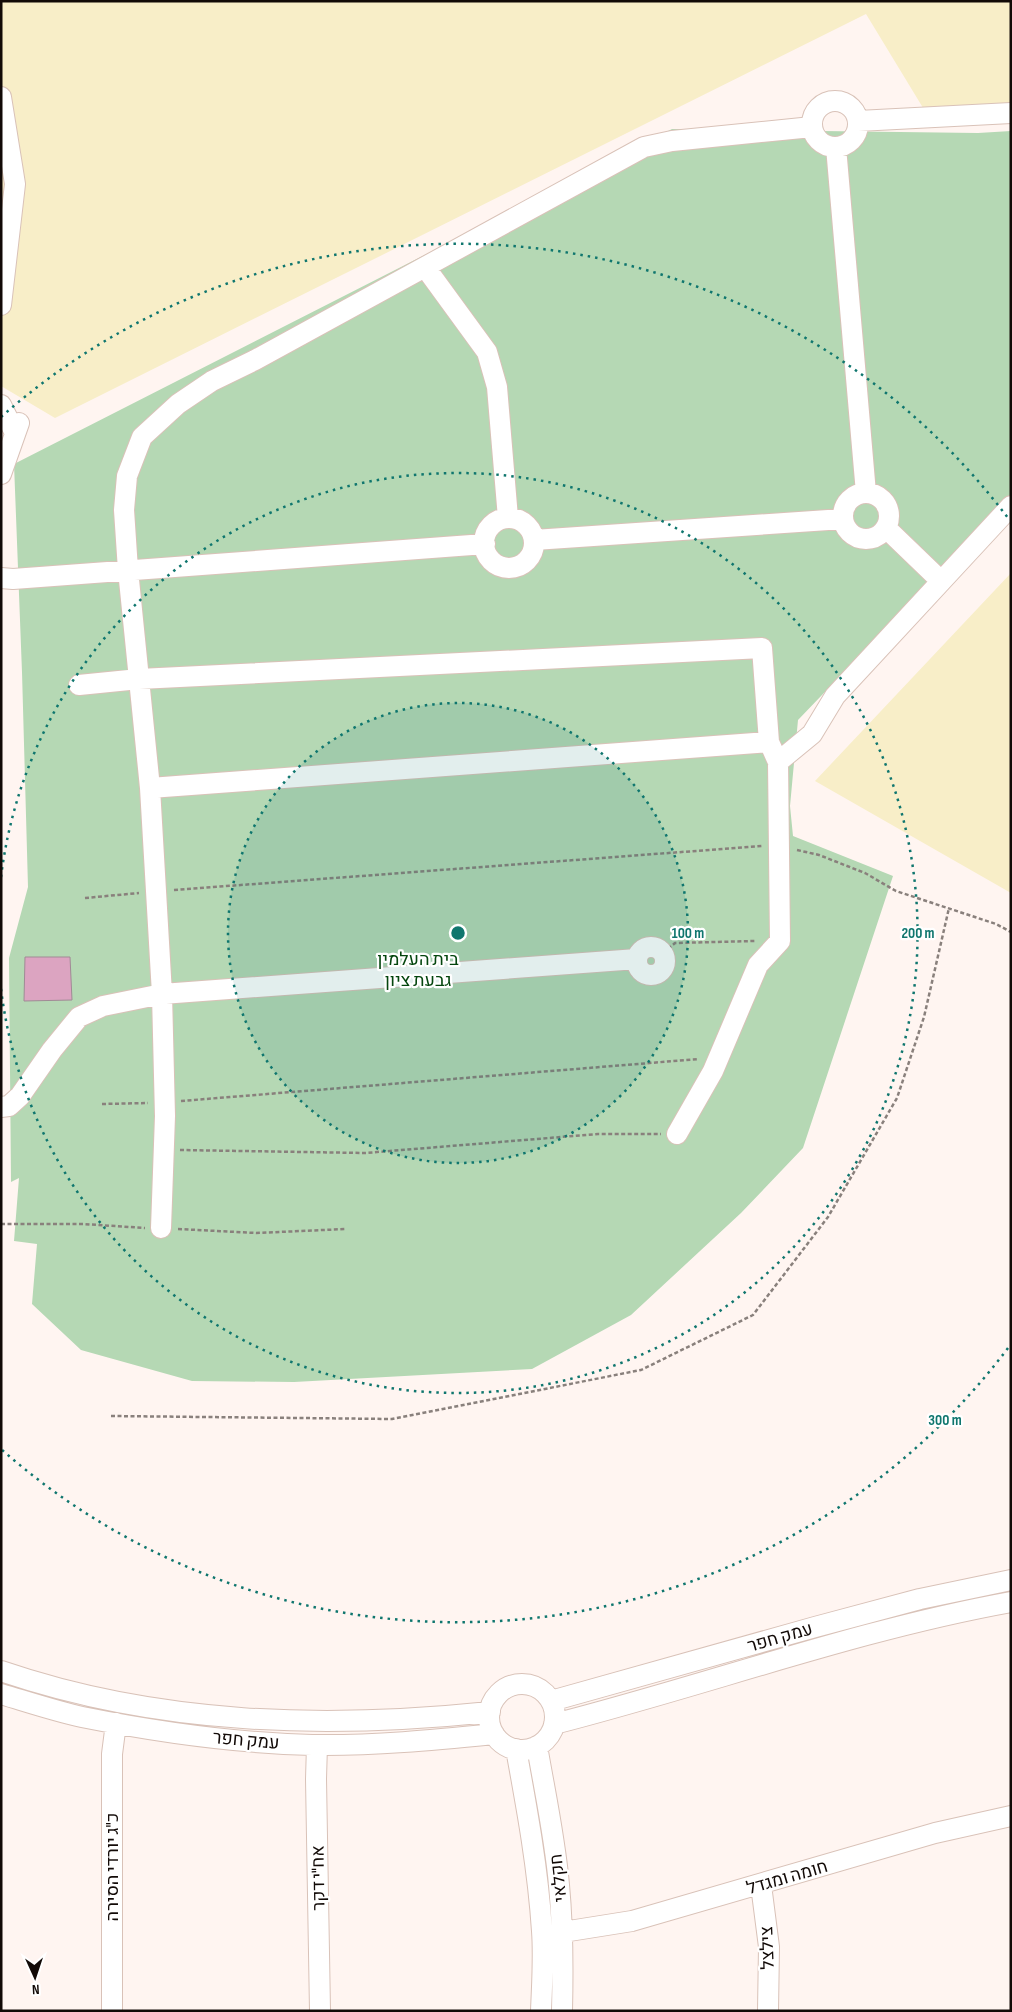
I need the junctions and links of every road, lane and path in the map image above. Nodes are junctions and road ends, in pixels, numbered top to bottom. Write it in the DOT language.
graph roads {
  1 [pos="1,97"];
  2 [pos="1011,113"];
  3 [pos="858,121"];
  4 [pos="812,127"];
  5 [pos="836,147"];
  6 [pos="425,267"];
  7 [pos="1,304"];
  8 [pos="1,405"];
  9 [pos="1,474"];
  10 [pos="866,493"];
  11 [pos="1011,506"];
  12 [pos="508,518"];
  13 [pos="843,519"];
  14 [pos="886,528"];
  15 [pos="534,540"];
  16 [pos="485,544"];
  17 [pos="128,570"];
  18 [pos="1,578"];
  19 [pos="941,581"];
  20 [pos="139,679"];
  21 [pos="79,685"];
  22 [pos="769,742"];
  23 [pos="778,762"];
  24 [pos="150,788"];
  25 [pos="777,845"];
  26 [pos="157,891"];
  27 [pos="85,898"];
  28 [pos="949,908"];
  29 [pos="1011,932"];
  30 [pos="780,941"];
  31 [pos="663,953"];
  32 [pos="162,994"];
  33 [pos="719,1057"];
  34 [pos="164,1102"];
  35 [pos="102,1104"];
  36 [pos="1,1107"];
  37 [pos="677,1134"];
  38 [pos="164,1150"];
  39 [pos="161,1228"];
  40 [pos="111,1416"];
  41 [pos="1011,1580"];
  42 [pos="1011,1602"];
  43 [pos="1,1671"];
  44 [pos="1,1694"];
  45 [pos="552,1702"];
  46 [pos="490,1712"];
  47 [pos="116,1723"];
  48 [pos="554,1724"];
  49 [pos="494,1734"];
  50 [pos="317,1745"];
  51 [pos="536,1746"];
  52 [pos="516,1749"];
  53 [pos="1011,1816"];
  54 [pos="761,1885"];
  55 [pos="563,1932"];
  56 [pos="112,2011"];
  57 [pos="320,2011"];
  58 [pos="541,2011"];
  59 [pos="562,2011"];
  60 [pos="768,2011"];
  1 -- 7 [label="street"];
  2 -- 3 [label="street"];
  3 -- 4 [label="street"];
  3 -- 5 [label="street"];
  4 -- 5 [label="street"];
  4 -- 6 [label="street"];
  5 -- 10 [label="street"];
  6 -- 12 [label="street"];
  6 -- 17 [label="street"];
  8 -- 9 [label="street"];
  10 -- 13 [label="street"];
  10 -- 14 [label="street"];
  11 -- 19 [label="street"];
  12 -- 15 [label="street"];
  12 -- 16 [label="street"];
  13 -- 14 [label="street"];
  13 -- 15 [label="street"];
  14 -- 19 [label="street"];
  15 -- 16 [label="street"];
  16 -- 17 [label="street"];
  17 -- 18 [label="street"];
  17 -- 20 [label="street"];
  19 -- 23 [label="street"];
  20 -- 21 [label="street"];
  20 -- 22 [label="street"];
  20 -- 24 [label="street"];
  22 -- 23 [label="street"];
  22 -- 24 [label="street"];
  23 -- 25 [label="street"];
  24 -- 26 [label="street"];
  25 -- 26 [label="path"];
  25 -- 28 [label="path"];
  25 -- 30 [label="street"];
  26 -- 27 [label="path"];
  26 -- 32 [label="street"];
  28 -- 29 [label="path"];
  28 -- 40 [label="path"];
  30 -- 31 [label="path"];
  30 -- 33 [label="street"];
  31 -- 32 [label="street"];
  32 -- 34 [label="street"];
  32 -- 36 [label="street"];
  33 -- 34 [label="path"];
  33 -- 37 [label="street"];
  34 -- 35 [label="path"];
  34 -- 38 [label="street"];
  37 -- 38 [label="path"];
  38 -- 39 [label="street"];
  41 -- 45 [label="street, עמק חפר"];
  42 -- 48 [label="street, עמק חפר"];
  43 -- 46 [label="street, עמק חפר"];
  44 -- 47 [label="street, עמק חפר"];
  45 -- 46 [label="street"];
  45 -- 48 [label="street"];
  46 -- 49 [label="street"];
  47 -- 50 [label="street, עמק חפר"];
  47 -- 56 [label="street, כ\"ג יורדי הסירה"];
  48 -- 51 [label="street"];
  49 -- 50 [label="street, עמק חפר"];
  49 -- 52 [label="street"];
  50 -- 57 [label="street, אח\"י דקר"];
  51 -- 52 [label="street"];
  51 -- 55 [label="street, חקלאי"];
  52 -- 58 [label="street, חקלאי"];
  53 -- 54 [label="street, חומה ומגדל"];
  54 -- 55 [label="street, חומה ומגדל"];
  54 -- 60 [label="street, צילצל"];
  55 -- 59 [label="street, חקלאי"];
}
